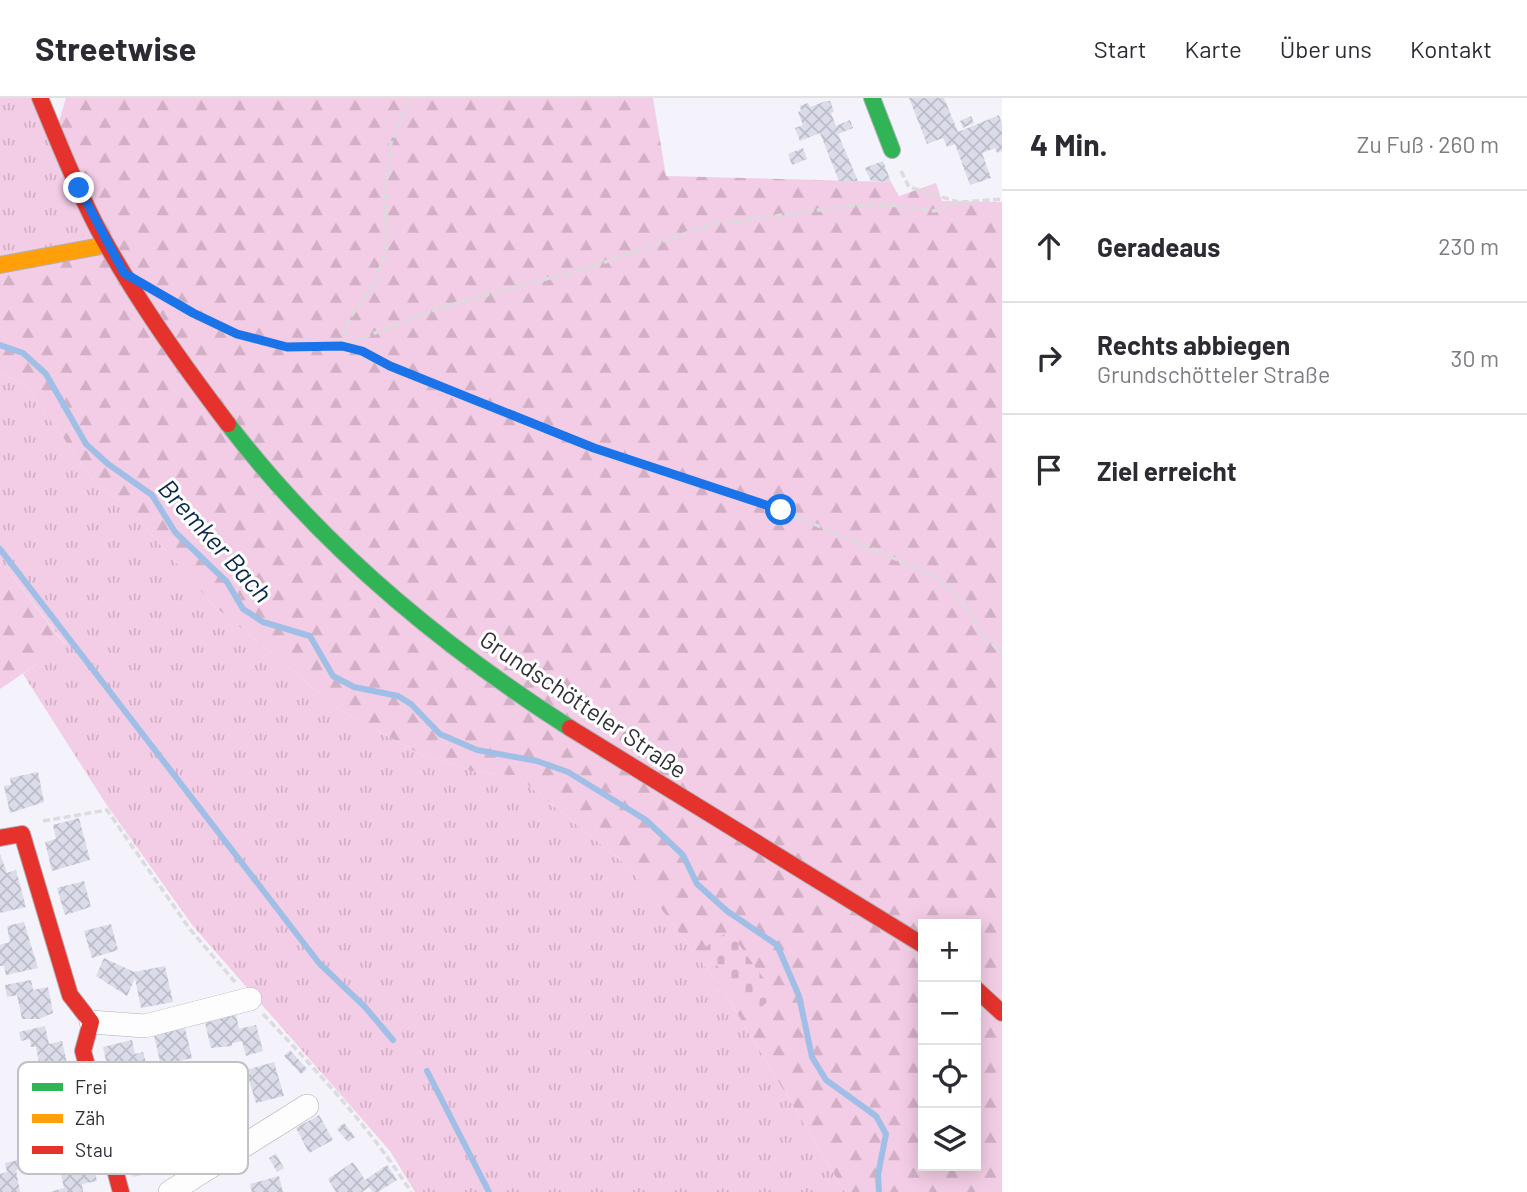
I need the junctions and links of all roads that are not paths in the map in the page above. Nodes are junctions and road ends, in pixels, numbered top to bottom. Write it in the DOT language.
graph roads {
  1 [pos="40,98"];
  2 [pos="872,98"];
  3 [pos="892,150"];
  4 [pos="106,244"];
  5 [pos="0,265"];
  6 [pos="0,838"];
  7 [pos="918,941"];
  8 [pos="981,994"];
  9 [pos="250,999"];
  10 [pos="1002,1013"];
  11 [pos="91,1022"];
  12 [pos="86,1062"];
  13 [pos="307,1106"];
  14 [pos="248,1143"];
  15 [pos="116,1174"];
  16 [pos="199,1174"];
  17 [pos="121,1192"];
  18 [pos="170,1192"];
  1 -- 4 [label="main road, Grundschötteler Straße"];
  2 -- 3 [label="main road"];
  4 -- 5 [label="main road"];
  4 -- 7 [label="main road, Grundschötteler Straße"];
  6 -- 11 [label="main road"];
  8 -- 10 [label="main road"];
  9 -- 11 [label="street"];
  11 -- 12 [label="main road"];
  13 -- 14 [label="street"];
  15 -- 17 [label="main road"];
  16 -- 18 [label="street"];
}
